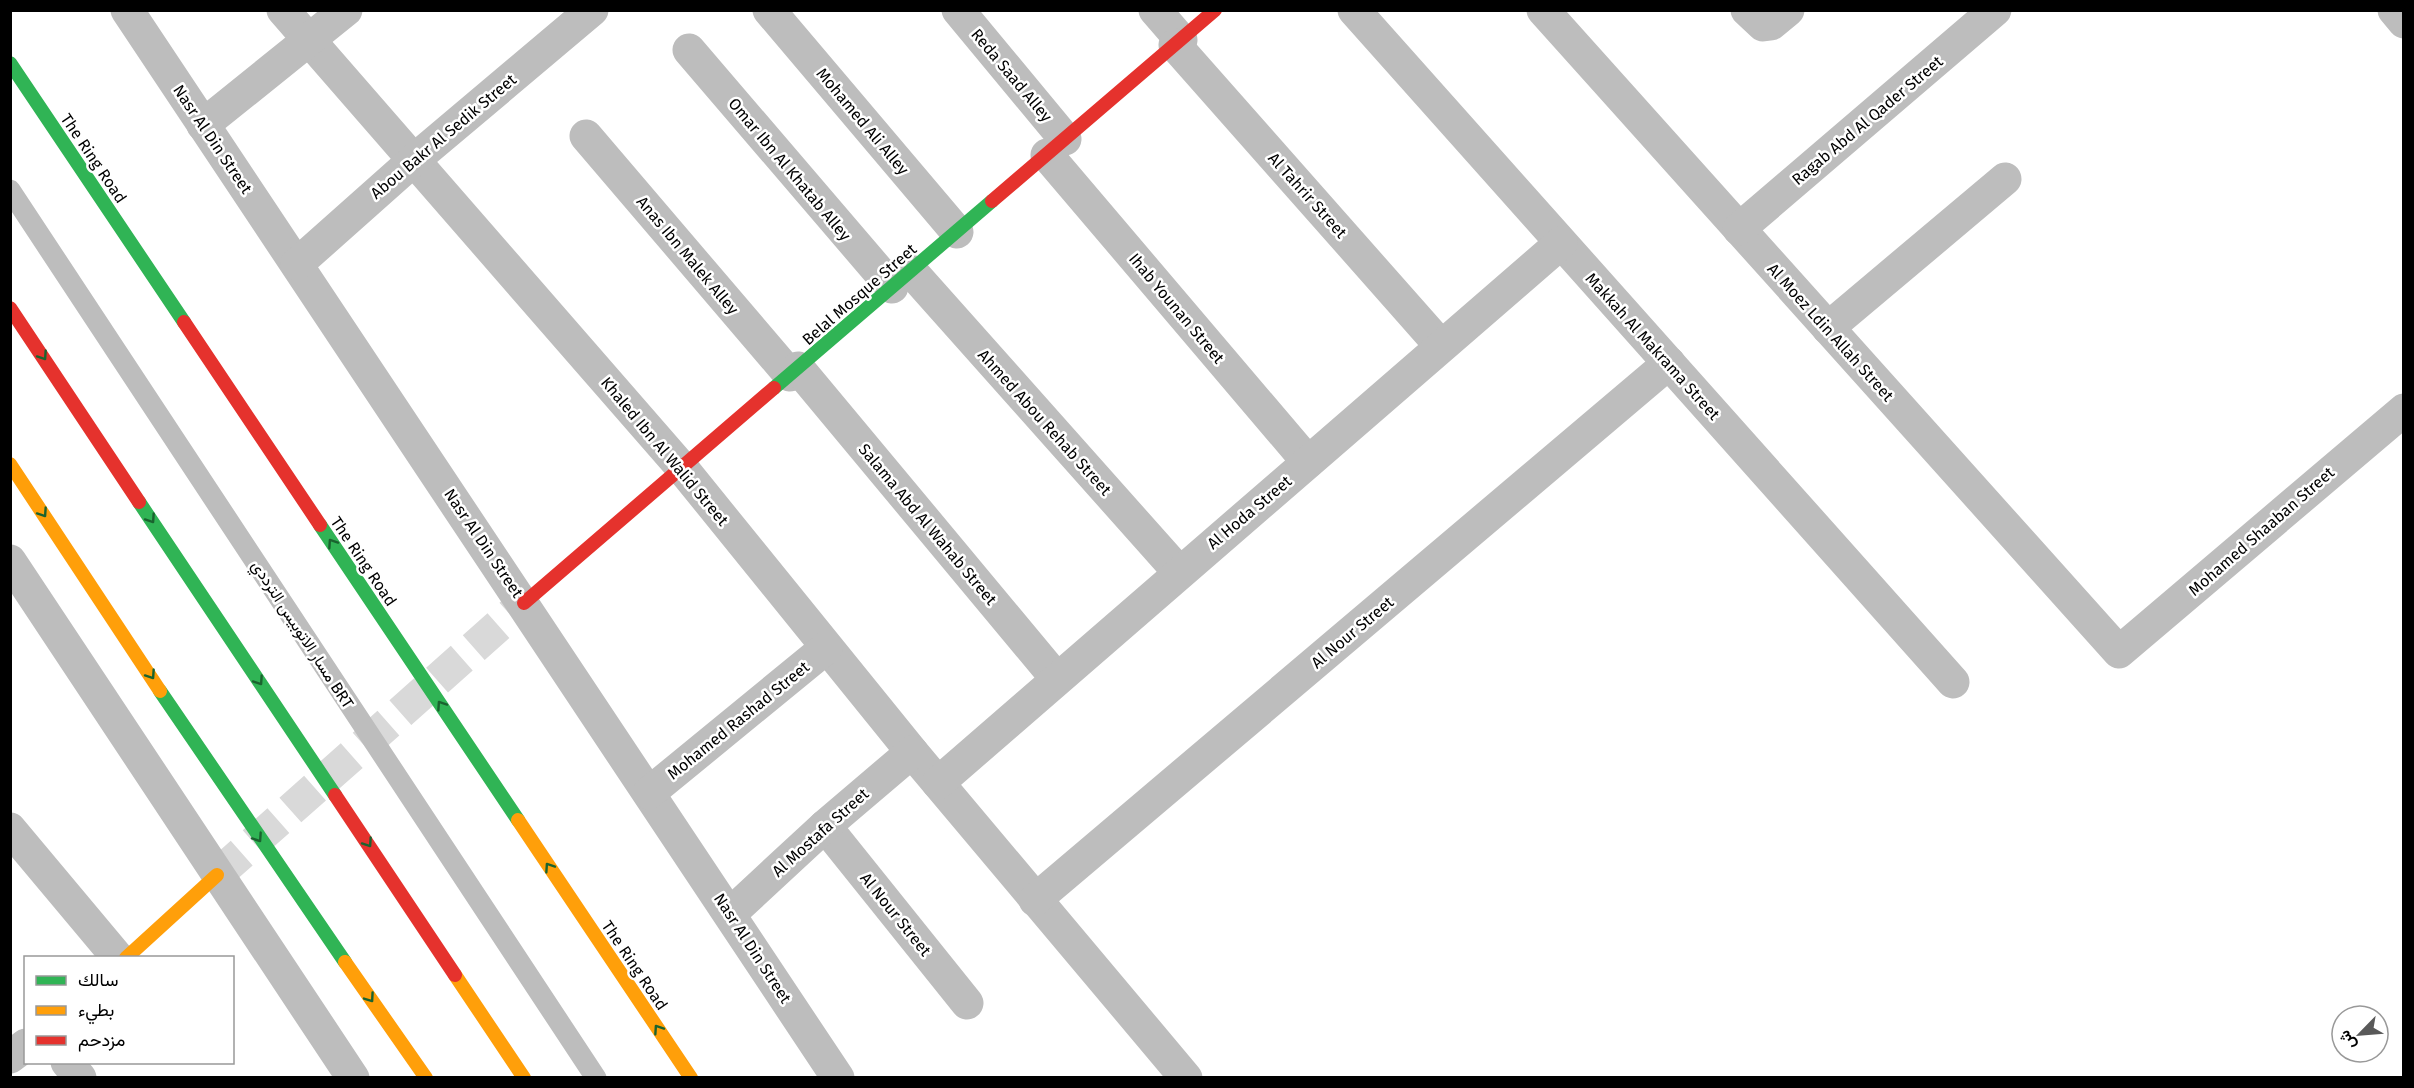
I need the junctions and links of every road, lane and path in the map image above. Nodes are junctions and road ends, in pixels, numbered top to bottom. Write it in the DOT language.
graph roads {
  1 [pos="127,10"];
  2 [pos="283,10"];
  3 [pos="346,10"];
  4 [pos="592,10"];
  5 [pos="769,10"];
  6 [pos="958,10"];
  7 [pos="1155,10"];
  8 [pos="1215,10"];
  9 [pos="1354,10"];
  10 [pos="1543,10"];
  11 [pos="1788,10"];
  12 [pos="1995,10"];
  13 [pos="2394,10"];
  14 [pos="1750,13"];
  15 [pos="2403,22"];
  16 [pos="310,41"];
  17 [pos="1178,42"];
  18 [pos="689,50"];
  19 [pos="10,63"];
  20 [pos="203,125"];
  21 [pos="586,136"];
  22 [pos="1056,147"];
  23 [pos="414,160"];
  24 [pos="2005,179"];
  25 [pos="10,190"];
  26 [pos="1739,229"];
  27 [pos="957,232"];
  28 [pos="1561,243"];
  29 [pos="297,264"];
  30 [pos="901,279"];
  31 [pos="10,308"];
  32 [pos="1828,328"];
  33 [pos="1441,346"];
  34 [pos="1669,363"];
  35 [pos="794,371"];
  36 [pos="2403,410"];
  37 [pos="1308,462"];
  38 [pos="10,464"];
  39 [pos="682,468"];
  40 [pos="10,561"];
  41 [pos="1179,572"];
  42 [pos="524,603"];
  43 [pos="826,648"];
  44 [pos="2119,652"];
  45 [pos="1057,679"];
  46 [pos="1953,682"];
  47 [pos="912,752"];
  48 [pos="938,783"];
  49 [pos="650,793"];
  50 [pos="825,826"];
  51 [pos="10,829"];
  52 [pos="217,875"];
  53 [pos="1035,900"];
  54 [pos="730,914"];
  55 [pos="117,956"];
  56 [pos="127,956"];
  57 [pos="967,1003"];
  58 [pos="24,1047"];
  59 [pos="11,1057"];
  60 [pos="69,1064"];
  61 [pos="80,1077"];
  62 [pos="354,1077"];
  63 [pos="426,1077"];
  64 [pos="524,1077"];
  65 [pos="596,1077"];
  66 [pos="691,1077"];
  67 [pos="838,1077"];
  68 [pos="1186,1077"];
  1 -- 20 [label="street, Nasr Al Din Street"];
  2 -- 16 [label="street, Khaled Ibn Al Walid Street"];
  3 -- 16 [label="street"];
  4 -- 23 [label="street, Abou Bakr Al Sedik Street"];
  5 -- 27 [label="street, Mohamed Ali Alley"];
  6 -- 22 [label="street, Reda Saad Alley"];
  7 -- 17 [label="street, Al Tahrir Street"];
  8 -- 17 [label="main road, Belal Mosque Street"];
  9 -- 28 [label="street, Makkah Al Makrama Street"];
  10 -- 26 [label="street, Al Moez Ldin Allah Street"];
  11 -- 14 [label="street"];
  12 -- 26 [label="street, Ragab Abd Al Qader Street"];
  13 -- 15 [label="street"];
  16 -- 20 [label="street"];
  16 -- 23 [label="street, Khaled Ibn Al Walid Street"];
  17 -- 22 [label="main road, Belal Mosque Street"];
  17 -- 33 [label="street, Al Tahrir Street"];
  18 -- 30 [label="street, Omar Ibn Al Khatab Alley"];
  66 -- 19 [label="main road, The Ring Road, one-way"];
  20 -- 29 [label="street, Nasr Al Din Street"];
  21 -- 35 [label="street, Anas Ibn Malek Alley"];
  22 -- 27 [label="main road, Belal Mosque Street"];
  22 -- 37 [label="street, Ihab Younan Street"];
  23 -- 29 [label="street, Abou Bakr Al Sedik Street"];
  23 -- 39 [label="street, Khaled Ibn Al Walid Street"];
  24 -- 32 [label="street"];
  25 -- 65 [label="lane, مسار الاتوبيس الترددي BRT"];
  26 -- 32 [label="street, Al Moez Ldin Allah Street"];
  27 -- 30 [label="main road, Belal Mosque Street"];
  28 -- 33 [label="street, Al Hoda Street"];
  28 -- 34 [label="street, Makkah Al Makrama Street"];
  29 -- 42 [label="street, Nasr Al Din Street"];
  30 -- 35 [label="main road, Belal Mosque Street"];
  30 -- 41 [label="street, Ahmed Abou Rehab Street"];
  31 -- 64 [label="main road, one-way"];
  32 -- 44 [label="street, Al Moez Ldin Allah Street"];
  33 -- 37 [label="street, Al Hoda Street"];
  34 -- 46 [label="street, Makkah Al Makrama Street"];
  34 -- 53 [label="street, Al Nour Street"];
  35 -- 39 [label="main road, Belal Mosque Street"];
  35 -- 45 [label="street, Salama Abd Al Wahab Street"];
  36 -- 44 [label="street, Mohamed Shaaban Street"];
  37 -- 41 [label="street, Al Hoda Street"];
  38 -- 63 [label="main road, one-way"];
  39 -- 42 [label="main road, Belal Mosque Street"];
  39 -- 43 [label="street, Khaled Ibn Al Walid Street"];
  40 -- 52 [label="street"];
  41 -- 45 [label="street, Al Hoda Street"];
  42 -- 49 [label="street, Nasr Al Din Street"];
  43 -- 47 [label="street, Khaled Ibn Al Walid Street"];
  43 -- 49 [label="street, Mohamed Rashad Street"];
  45 -- 48 [label="street, Al Hoda Street"];
  47 -- 48 [label="street, Khaled Ibn Al Walid Street"];
  47 -- 50 [label="street, Al Mostafa Street"];
  48 -- 53 [label="street, Khaled Ibn Al Walid Street"];
  49 -- 54 [label="street, Nasr Al Din Street"];
  50 -- 54 [label="street, Al Mostafa Street"];
  50 -- 57 [label="street, Al Nour Street"];
  51 -- 55 [label="street"];
  52 -- 56 [label="main road"];
  52 -- 62 [label="street"];
  53 -- 68 [label="street, Khaled Ibn Al Walid Street"];
  54 -- 67 [label="street, Nasr Al Din Street"];
  58 -- 59 [label="street"];
  60 -- 61 [label="street"];
}
